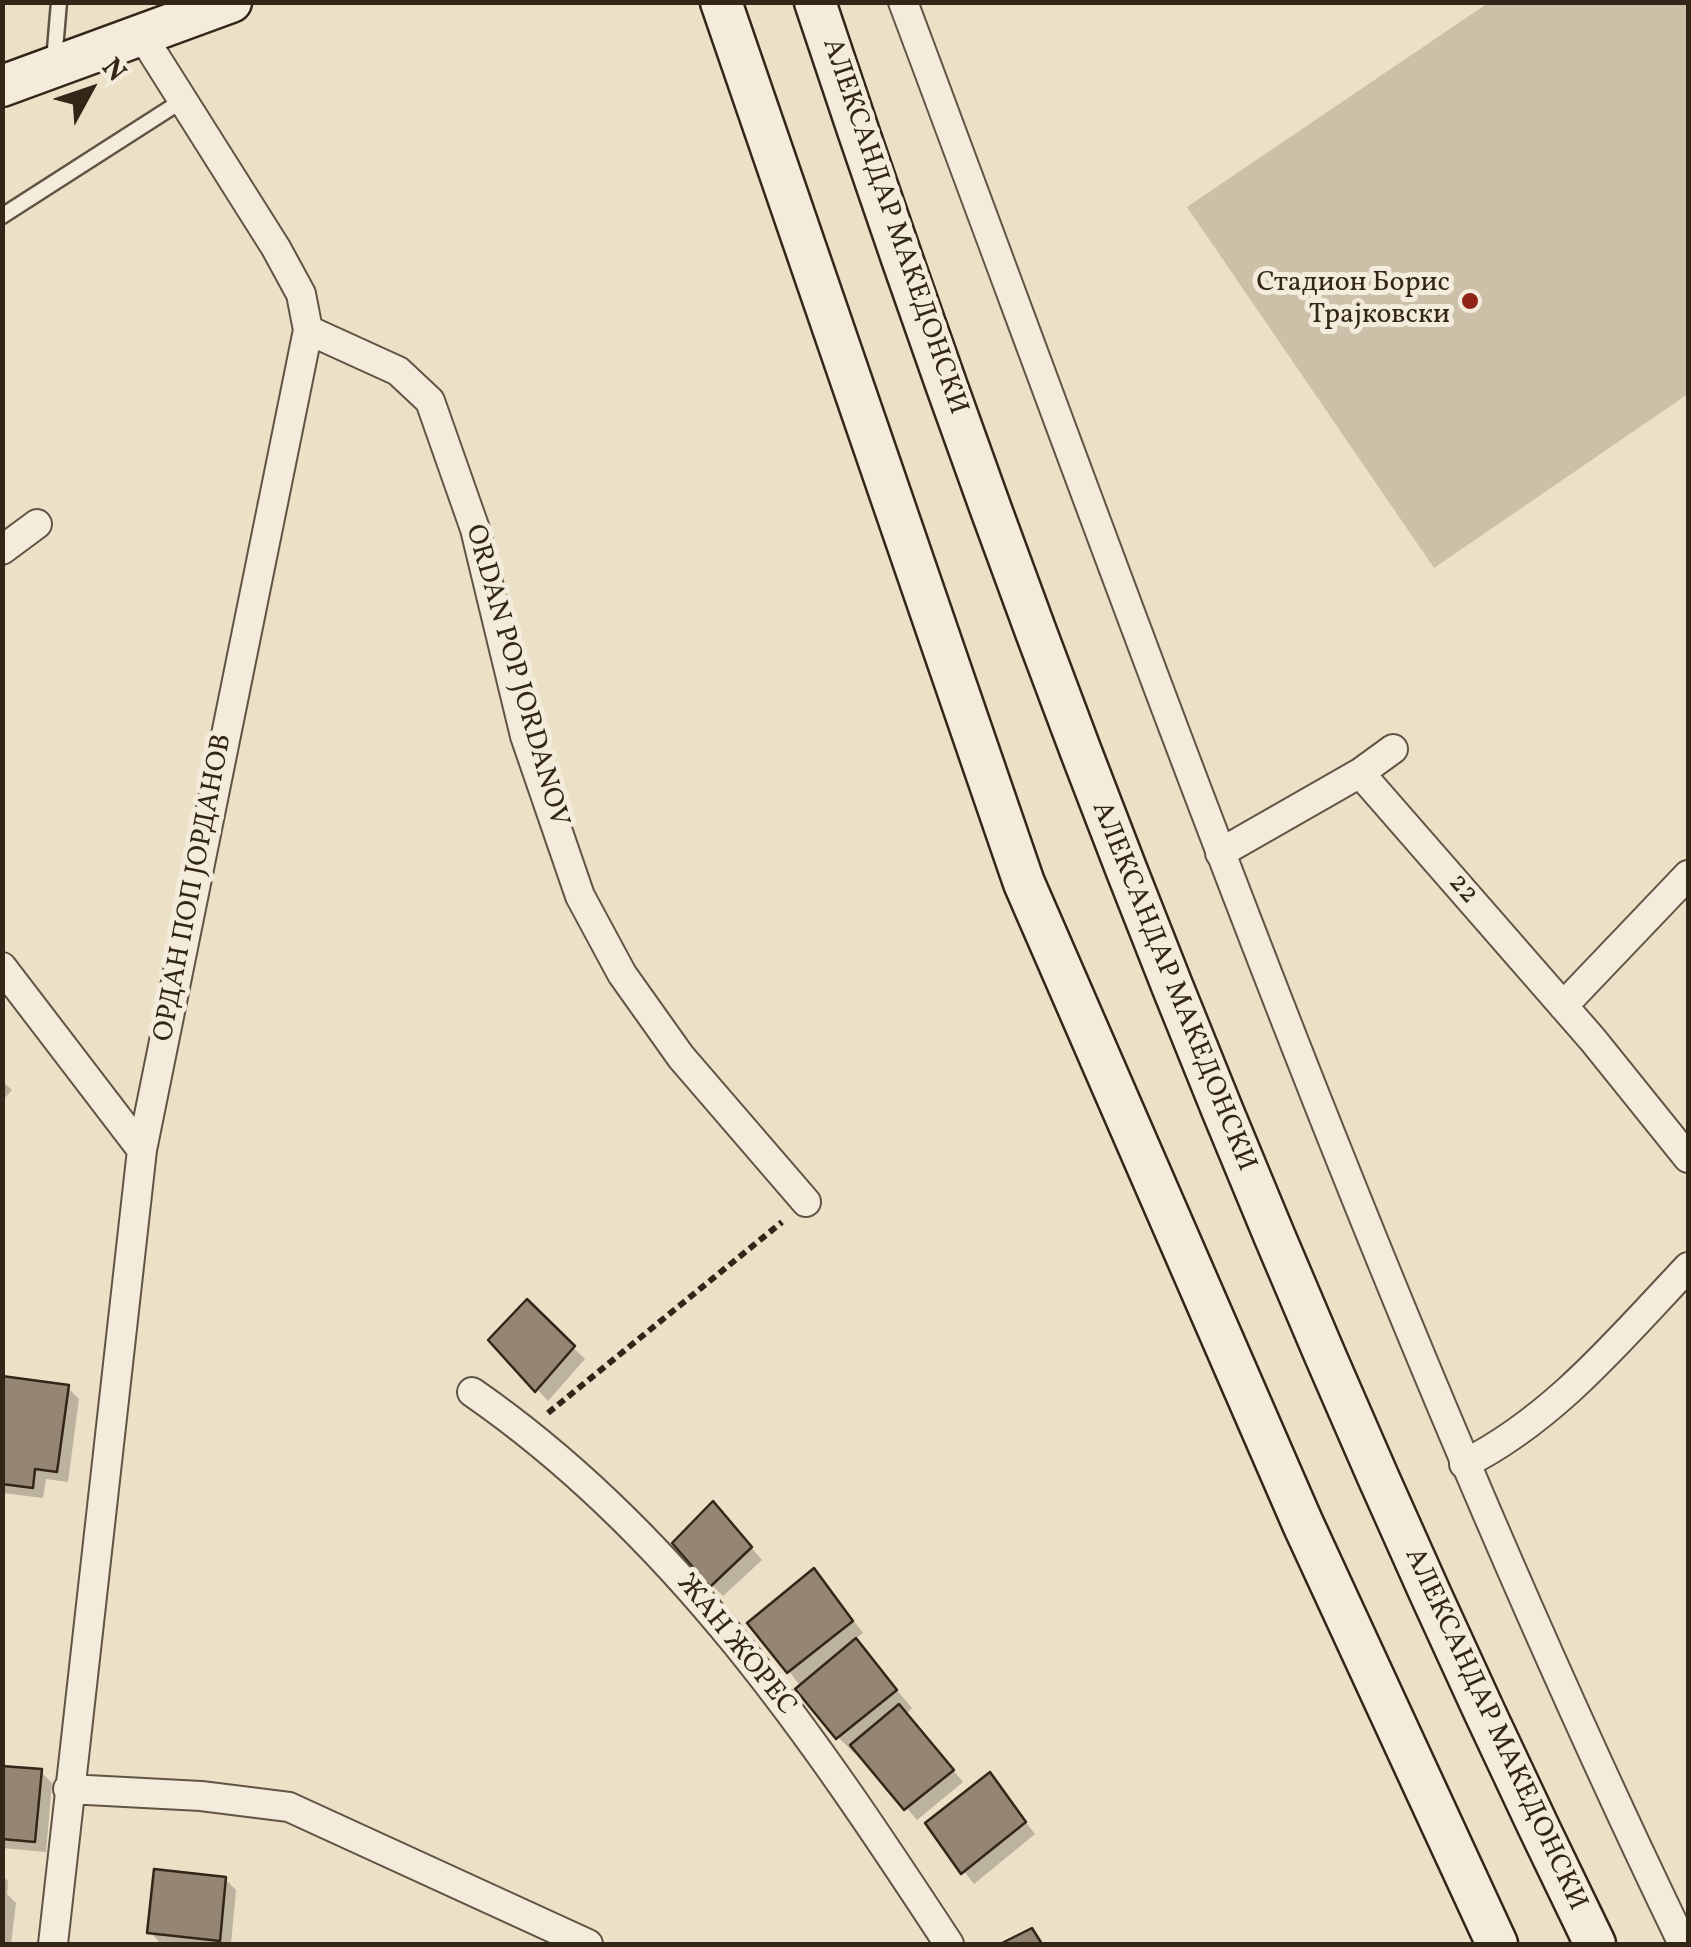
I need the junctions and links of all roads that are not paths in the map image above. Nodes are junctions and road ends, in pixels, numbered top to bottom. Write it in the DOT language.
graph roads {
  1 [pos="58,2"];
  2 [pos="232,2"];
  3 [pos="721,2"];
  4 [pos="816,2"];
  5 [pos="903,2"];
  6 [pos="141,34"];
  7 [pos="54,66"];
  8 [pos="2,86"];
  9 [pos="183,100"];
  10 [pos="2,216"];
  11 [pos="308,330"];
  12 [pos="38,524"];
  13 [pos="2,550"];
  14 [pos="1394,749"];
  15 [pos="1360,773"];
  16 [pos="1220,853"];
  17 [pos="1688,875"];
  18 [pos="2,967"];
  19 [pos="1563,1006"];
  20 [pos="142,1150"];
  21 [pos="1688,1158"];
  22 [pos="806,1202"];
  23 [pos="1688,1267"];
  24 [pos="472,1392"];
  25 [pos="1464,1464"];
  26 [pos="68,1789"];
  27 [pos="53,1944"];
  28 [pos="588,1944"];
  29 [pos="949,1944"];
  30 [pos="1497,1944"];
  31 [pos="1595,1944"];
  32 [pos="1683,1944"];
  1 -- 7 [label="lane"];
  2 -- 6 [label="street"];
  3 -- 30 [label="street"];
  4 -- 31 [label="street, АЛЕКСАНДАР МАКЕДОНСКИ"];
  5 -- 16 [label="street"];
  6 -- 7 [label="street"];
  6 -- 9 [label="street, ОРДАН ПОП ЈОРДАНОВ"];
  7 -- 8 [label="street"];
  9 -- 10 [label="lane"];
  9 -- 11 [label="street, ОРДАН ПОП ЈОРДАНОВ"];
  11 -- 20 [label="street, ОРДАН ПОП ЈОРДАНОВ"];
  11 -- 22 [label="street, ORDAN POP JORDANOV"];
  12 -- 13 [label="street"];
  14 -- 15 [label="street"];
  15 -- 16 [label="street"];
  15 -- 19 [label="street, 22"];
  16 -- 25 [label="street"];
  17 -- 19 [label="street"];
  18 -- 20 [label="street"];
  19 -- 21 [label="street, 22"];
  20 -- 26 [label="street, ОРДАН ПОП ЈОРДАНОВ"];
  23 -- 25 [label="street"];
  24 -- 29 [label="street, ЖАН ЖОРЕС"];
  25 -- 32 [label="street"];
  26 -- 27 [label="street, ОРДАН ПОП ЈОРДАНОВ"];
  26 -- 28 [label="street"];
}
